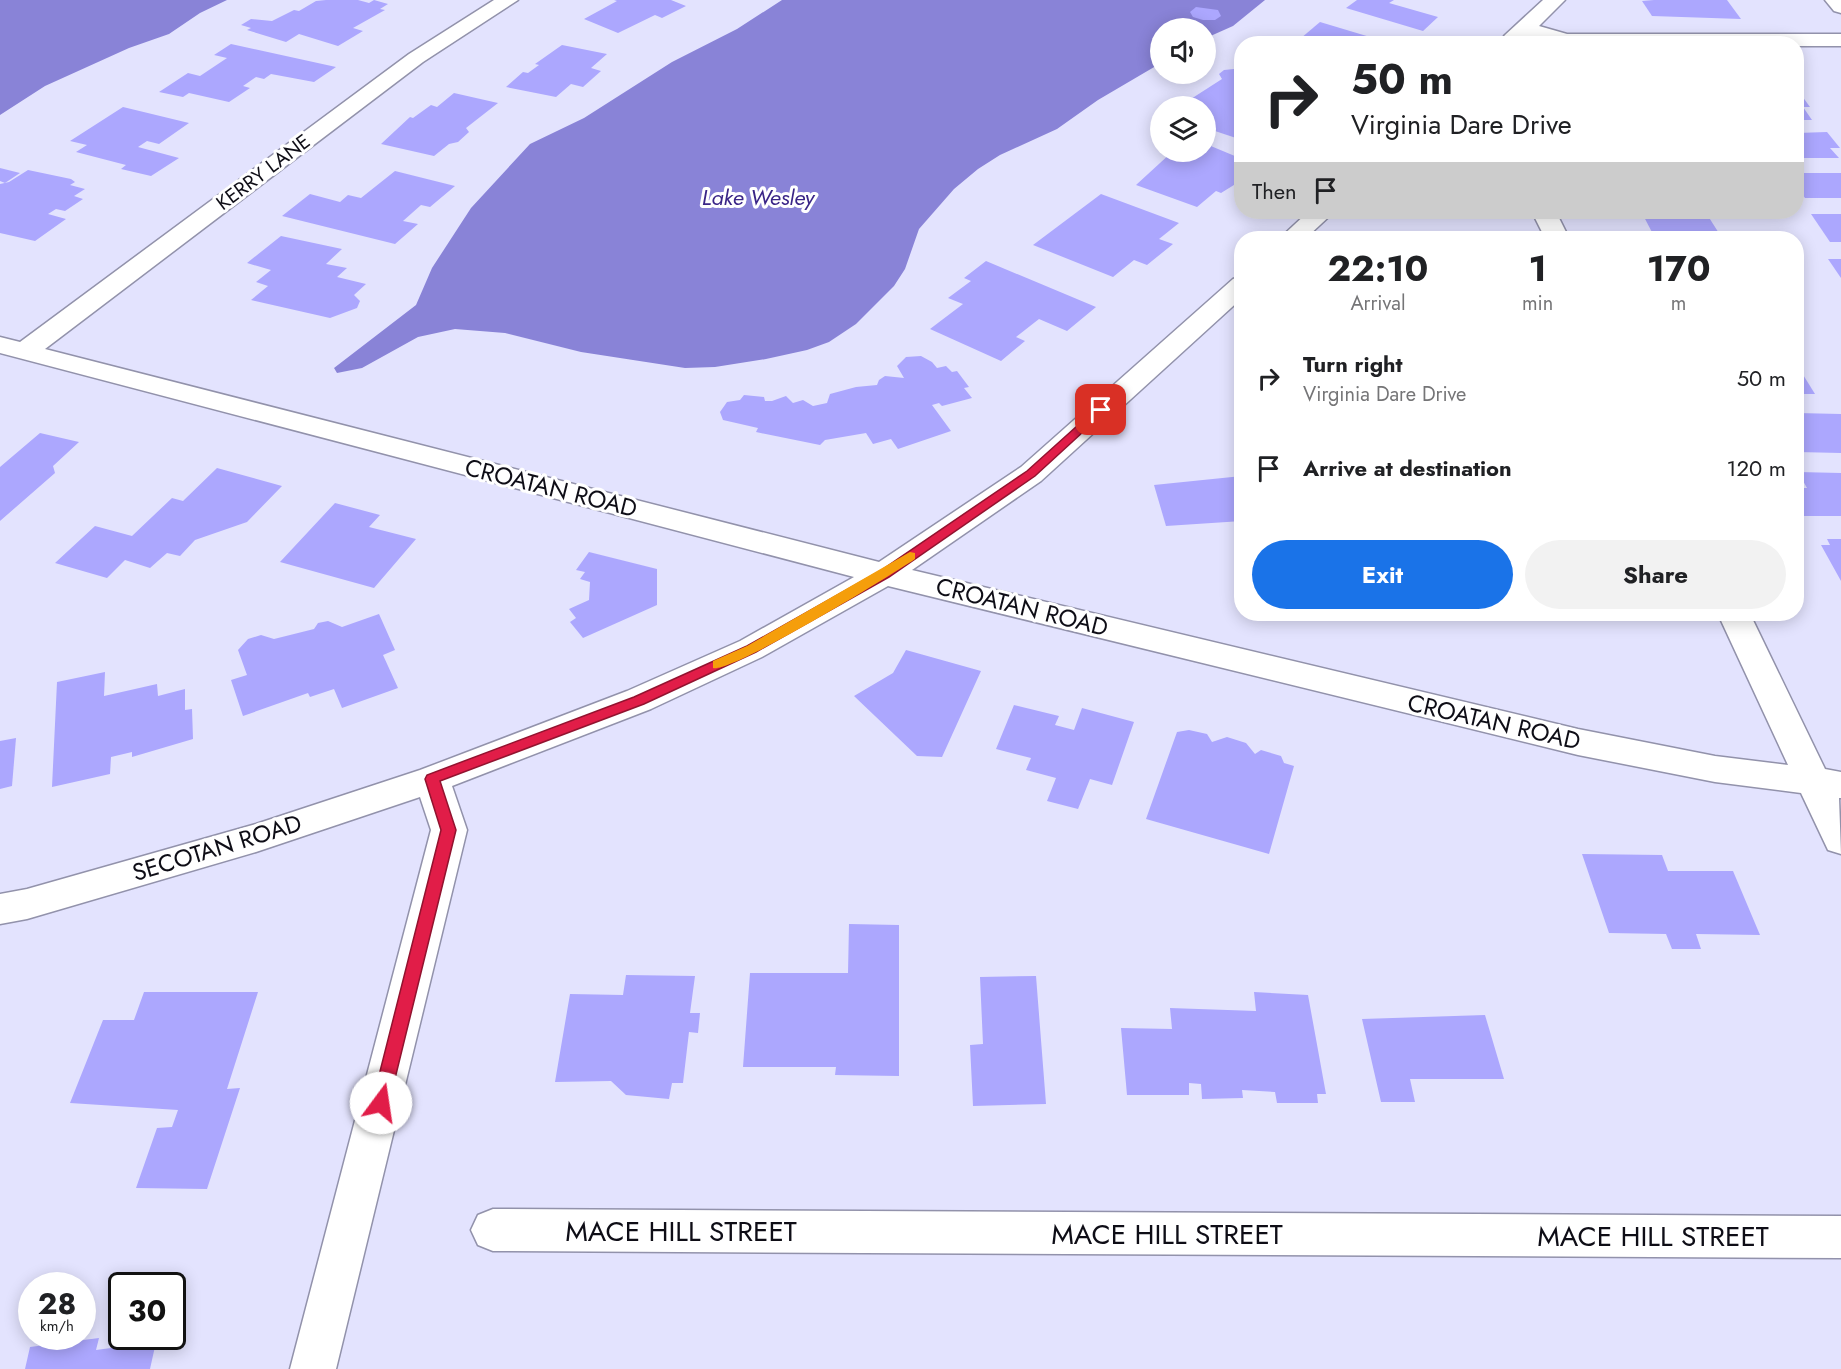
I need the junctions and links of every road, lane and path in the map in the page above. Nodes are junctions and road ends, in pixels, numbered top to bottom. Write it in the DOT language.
graph roads {
  1 [pos="508,0"];
  2 [pos="1555,0"];
  3 [pos="1834,0"];
  4 [pos="1841,7"];
  5 [pos="1523,28"];
  6 [pos="1516,36"];
  7 [pos="1552,36"];
  8 [pos="1804,39"];
  9 [pos="1841,39"];
  10 [pos="1315,219"];
  11 [pos="1300,231"];
  12 [pos="1234,291"];
  13 [pos="12,349"];
  14 [pos="884,574"];
  15 [pos="1738,621"];
  16 [pos="432,779"];
  17 [pos="1827,784"];
  18 [pos="1841,840"];
  19 [pos="0,909"];
  20 [pos="493,1230"];
  21 [pos="1841,1237"];
  22 [pos="313,1369"];
  1 -- 13 [label="street, KERRY LANE"];
  2 -- 5 [label="street"];
  3 -- 4 [label="street"];
  5 -- 6 [label="street"];
  5 -- 7 [label="street"];
  8 -- 9 [label="street"];
  10 -- 11 [label="street"];
  12 -- 14 [label="street, SECOTAN ROAD"];
  13 -- 14 [label="street, CROATAN ROAD"];
  14 -- 16 [label="street, SECOTAN ROAD"];
  14 -- 17 [label="street, CROATAN ROAD"];
  15 -- 17 [label="street"];
  16 -- 19 [label="street, SECOTAN ROAD"];
  16 -- 22 [label="street"];
  17 -- 18 [label="street"];
  20 -- 21 [label="street, MACE HILL STREET"];
}
